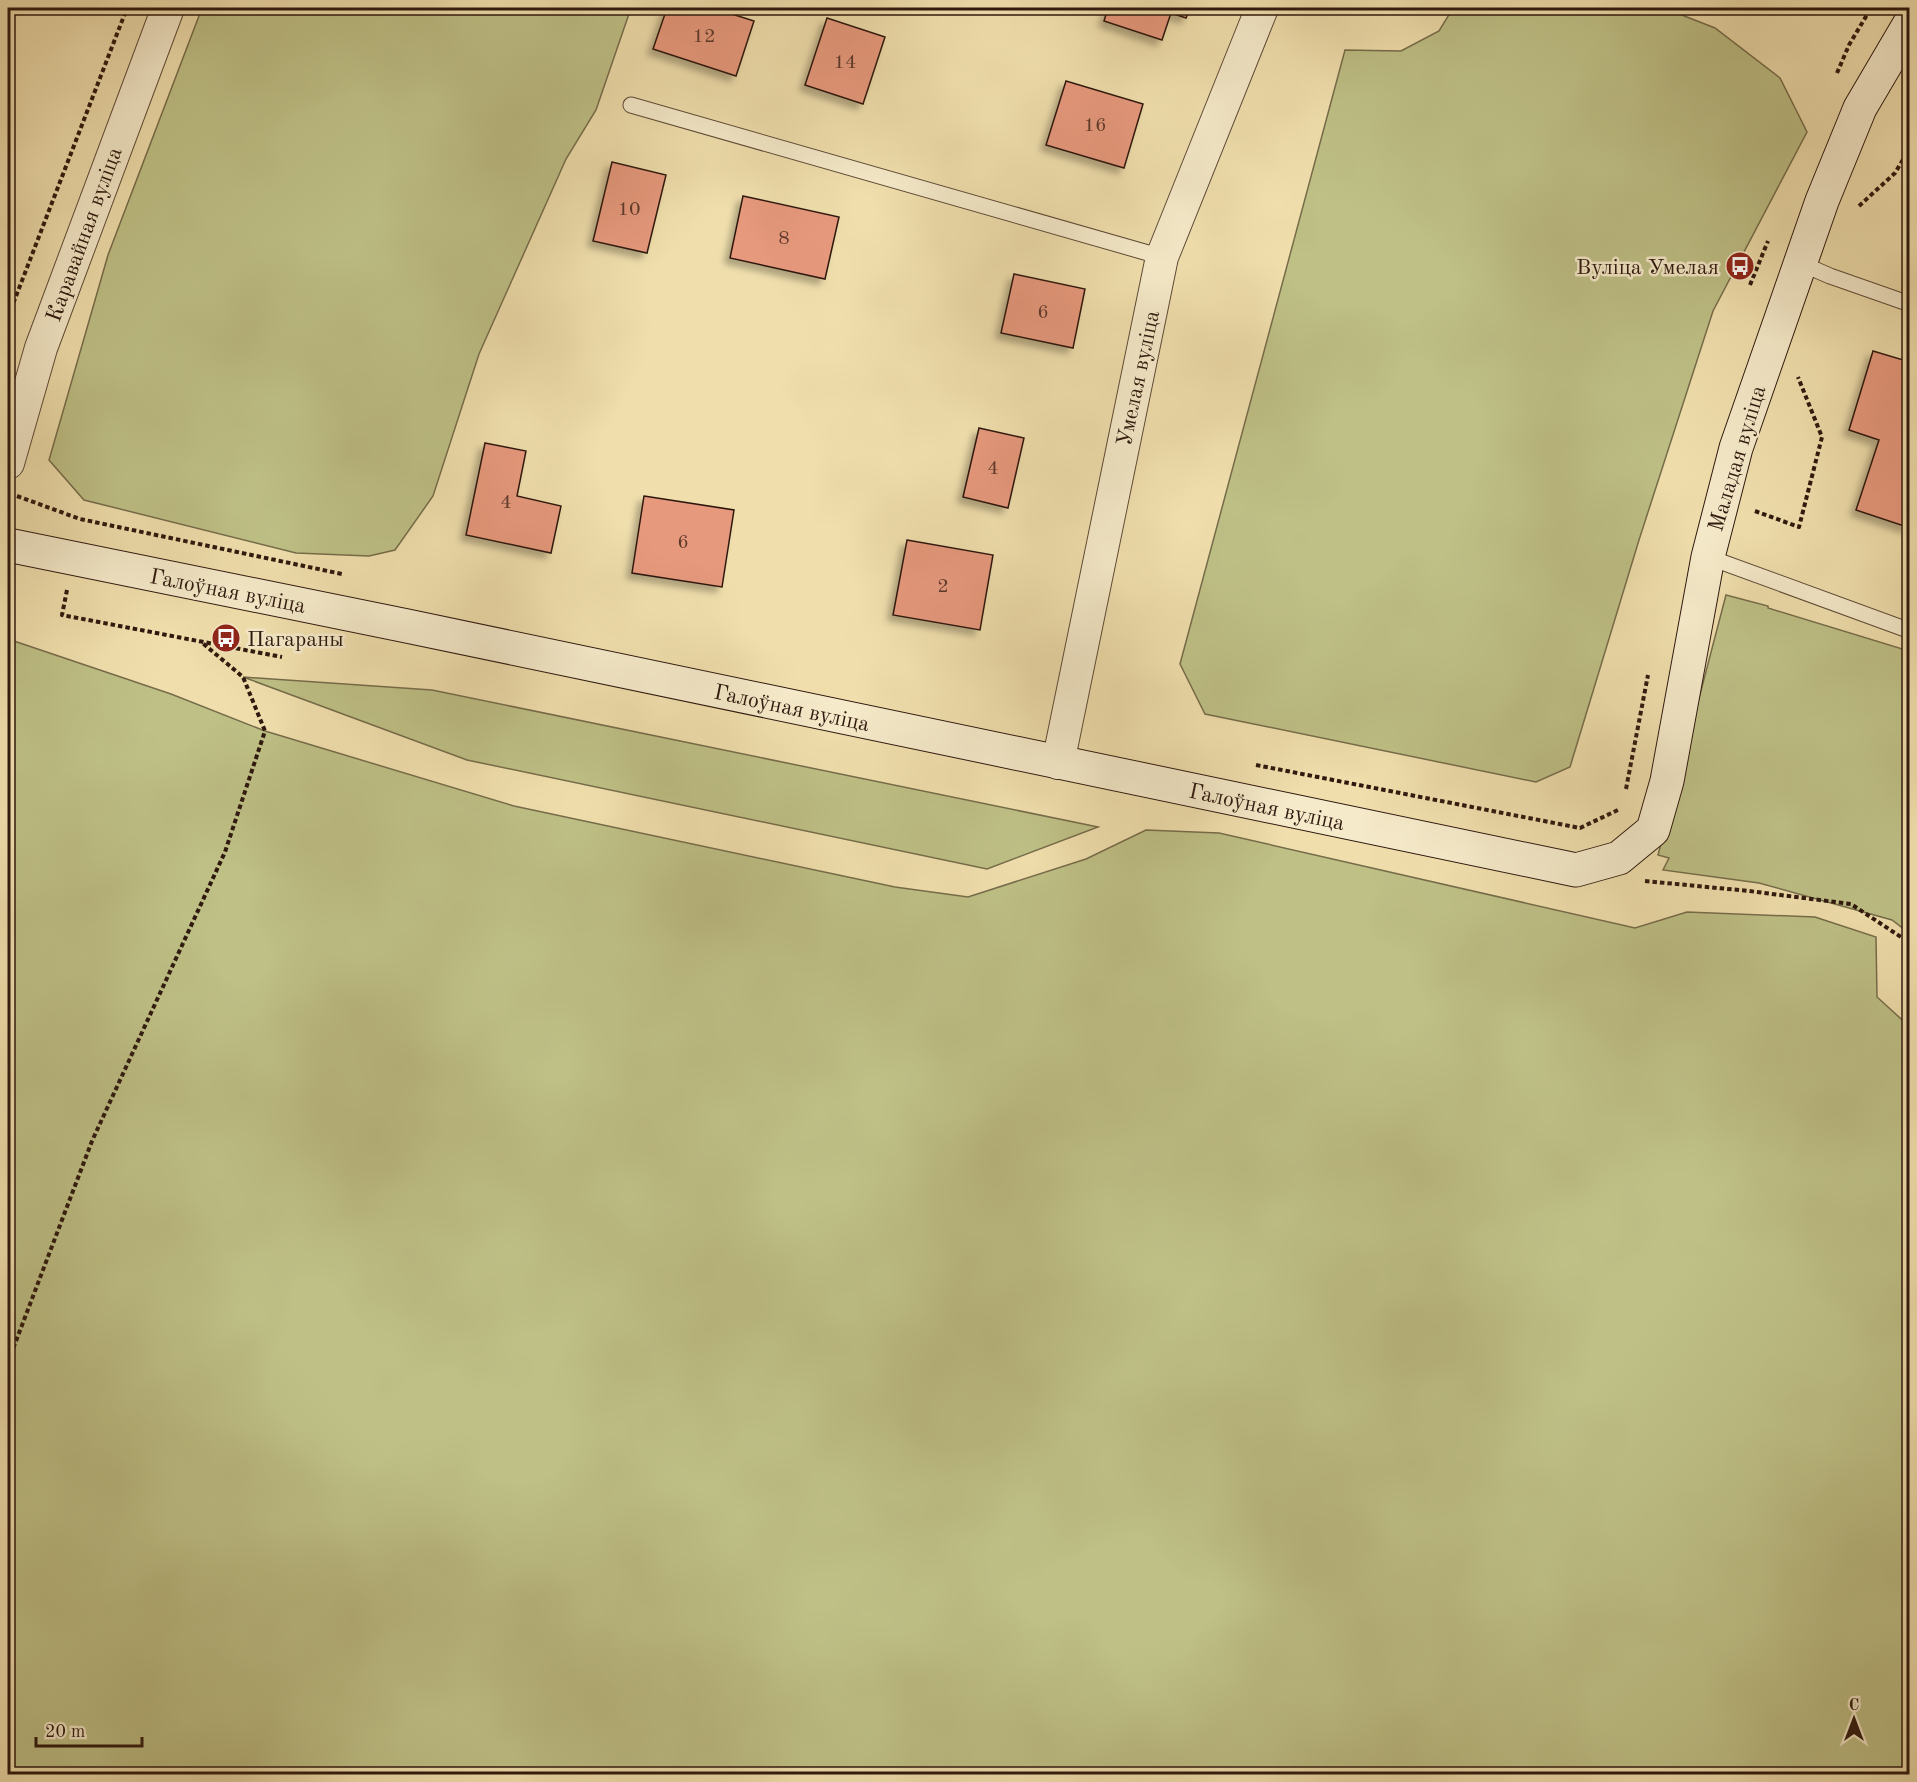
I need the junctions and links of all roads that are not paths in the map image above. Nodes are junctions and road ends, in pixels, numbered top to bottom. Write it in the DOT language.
graph roads {
  1 [pos="168,8"];
  2 [pos="1262,8"];
  3 [pos="1910,23"];
  4 [pos="631,105"];
  5 [pos="1162,257"];
  6 [pos="1800,263"];
  7 [pos="1910,304"];
  8 [pos="8,464"];
  9 [pos="8,545"];
  10 [pos="1708,557"];
  11 [pos="1910,628"];
  12 [pos="1058,763"];
  13 [pos="1576,870"];
  1 -- 8 [label="street, Каравайная вуліца"];
  2 -- 5 [label="street, Умелая вуліца"];
  3 -- 6 [label="street, Маладая вуліца"];
  4 -- 5 [label="lane"];
  5 -- 12 [label="street, Умелая вуліца"];
  6 -- 7 [label="lane"];
  6 -- 10 [label="street, Маладая вуліца"];
  9 -- 12 [label="street, Галоўная вуліца"];
  10 -- 11 [label="lane"];
  10 -- 13 [label="street, Маладая вуліца"];
  12 -- 13 [label="street, Галоўная вуліца"];
}
